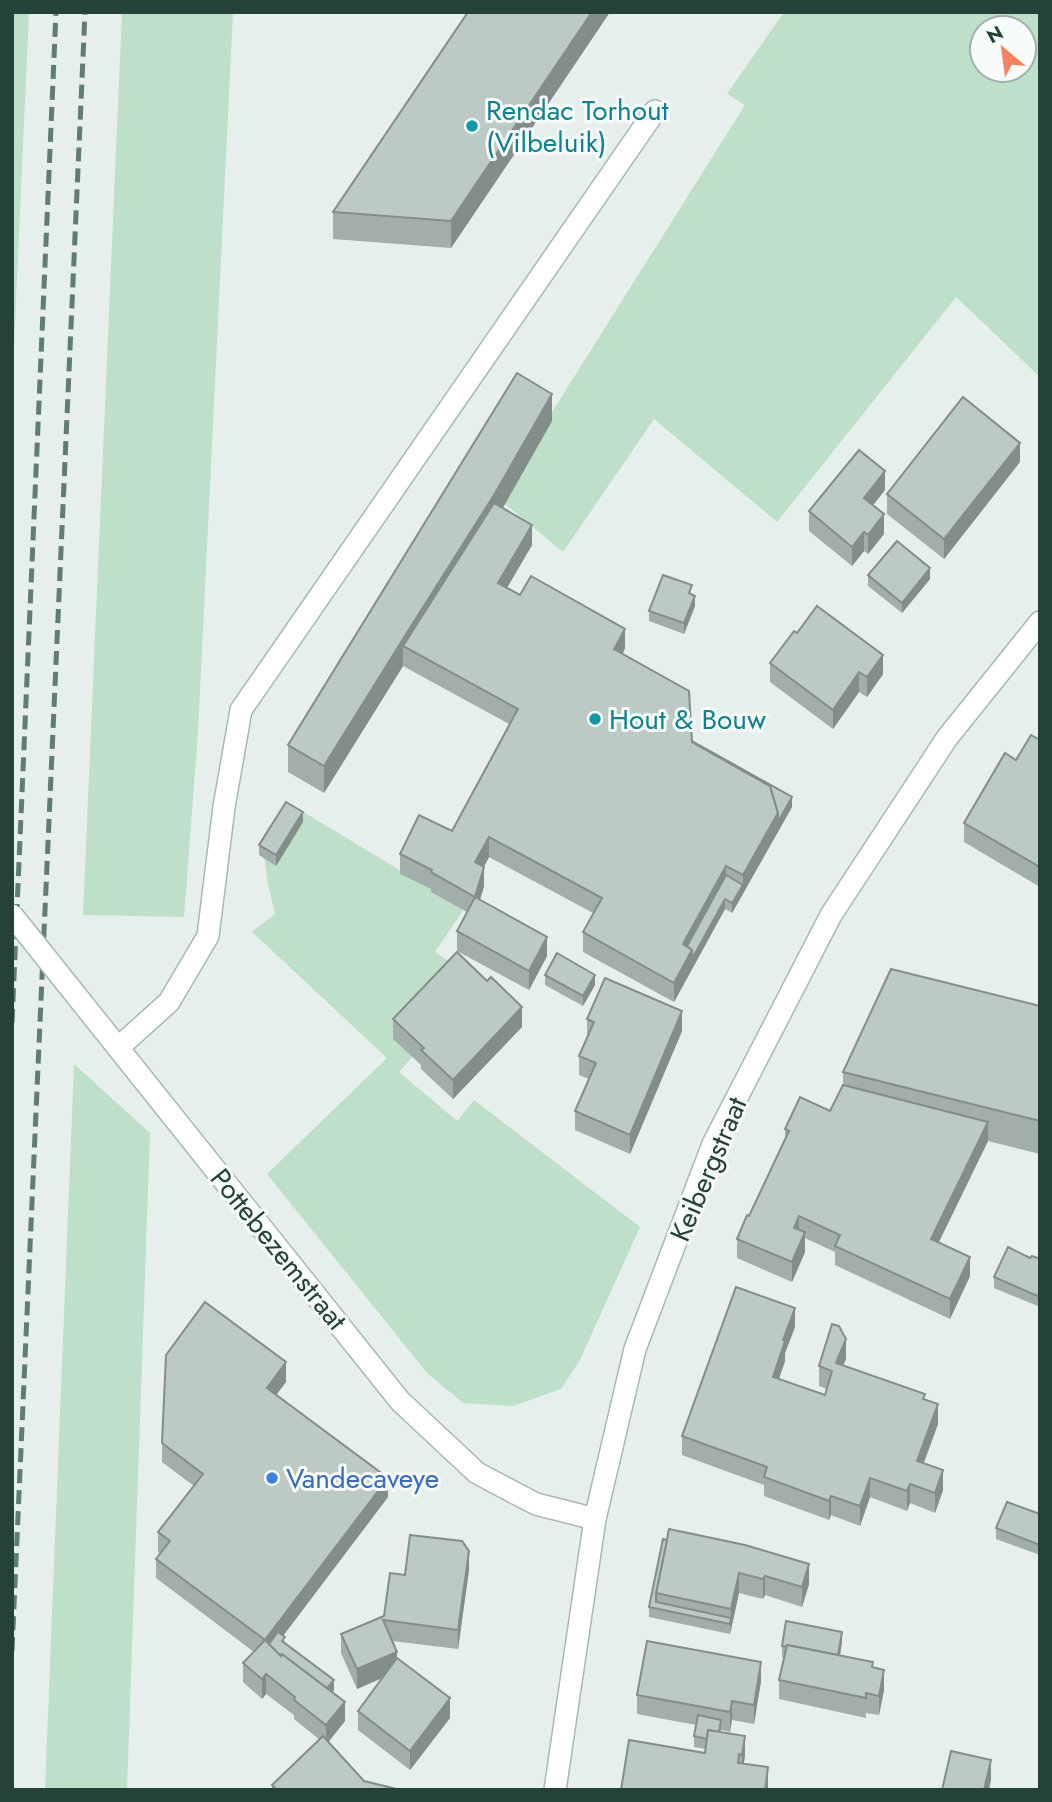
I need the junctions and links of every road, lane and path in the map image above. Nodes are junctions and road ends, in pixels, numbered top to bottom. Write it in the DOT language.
graph roads {
  1 [pos="655,111"];
  2 [pos="1040,622"];
  3 [pos="12,915"];
  4 [pos="118,1048"];
  5 [pos="595,1518"];
  6 [pos="555,1790"];
  1 -- 4 [label="street"];
  2 -- 5 [label="street, Keibergstraat"];
  3 -- 4 [label="street, Pottebezemstraat, bridge"];
  4 -- 5 [label="street, Pottebezemstraat"];
  5 -- 6 [label="street, Keibergstraat"];
}
